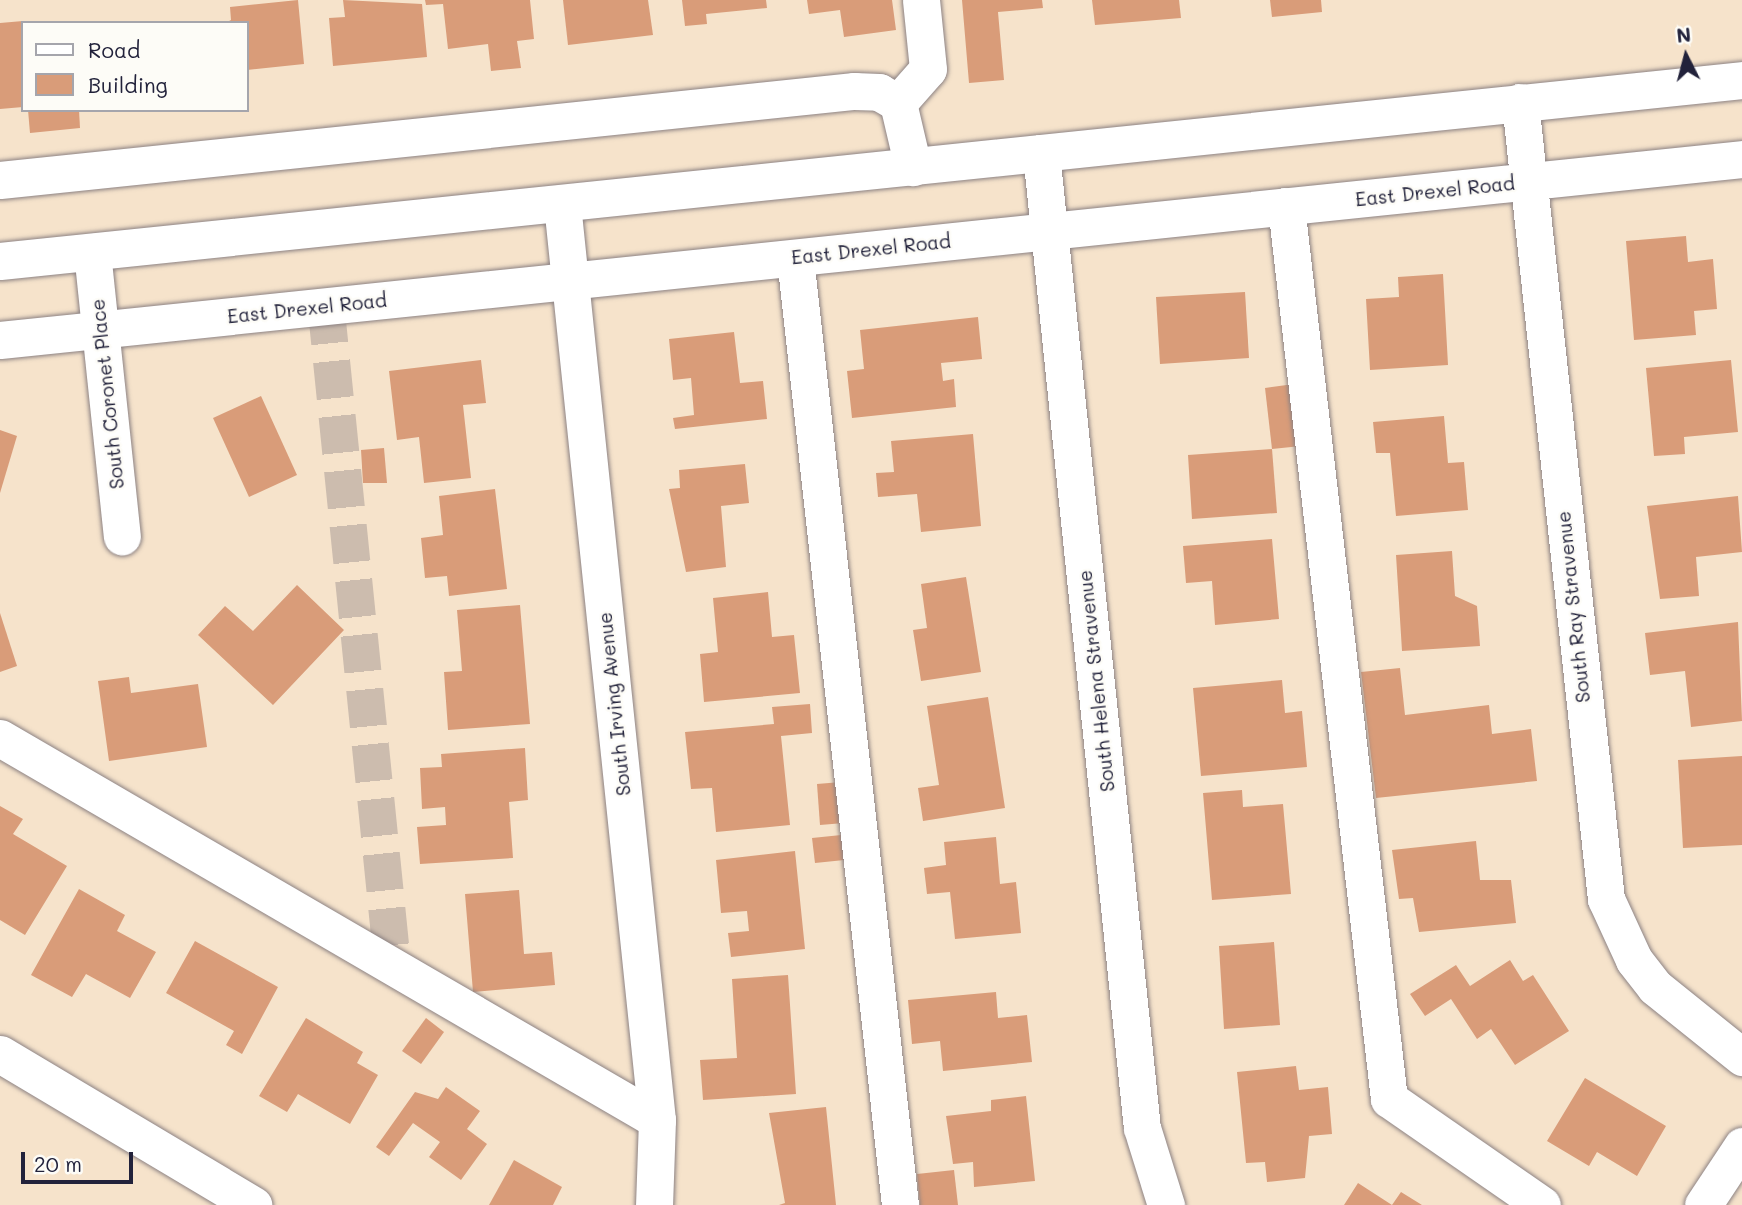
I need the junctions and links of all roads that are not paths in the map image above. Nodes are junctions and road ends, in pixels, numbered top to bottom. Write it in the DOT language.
graph roads {
  1 [pos="921,0"];
  2 [pos="1742,80"];
  3 [pos="1520,102"];
  4 [pos="898,103"];
  5 [pos="1041,153"];
  6 [pos="1742,159"];
  7 [pos="913,167"];
  8 [pos="0,180"];
  9 [pos="1529,182"];
  10 [pos="562,204"];
  11 [pos="1286,206"];
  12 [pos="1049,231"];
  13 [pos="92,252"];
  14 [pos="795,258"];
  15 [pos="0,261"];
  16 [pos="570,281"];
  17 [pos="100,329"];
  18 [pos="0,340"];
  19 [pos="122,536"];
  20 [pos="0,738"];
  21 [pos="0,1054"];
  22 [pos="1742,1057"];
  23 [pos="657,1120"];
  24 [pos="1742,1146"];
  25 [pos="655,1204"];
  26 [pos="253,1205"];
  27 [pos="900,1205"];
  28 [pos="1166,1205"];
  29 [pos="1542,1205"];
  30 [pos="1703,1205"];
  1 -- 4 [label="street"];
  2 -- 3 [label="street"];
  3 -- 5 [label="street"];
  3 -- 9 [label="street, South Ray Stravenue"];
  4 -- 7 [label="street"];
  4 -- 8 [label="street"];
  5 -- 7 [label="street"];
  5 -- 12 [label="street, South Helena Stravenue"];
  6 -- 9 [label="street, East Drexel Road"];
  7 -- 10 [label="street"];
  9 -- 11 [label="street, East Drexel Road"];
  9 -- 22 [label="street, South Ray Stravenue"];
  10 -- 13 [label="street"];
  10 -- 16 [label="street, South Irving Avenue"];
  11 -- 12 [label="street, East Drexel Road"];
  11 -- 29 [label="street"];
  12 -- 14 [label="street, East Drexel Road"];
  12 -- 28 [label="street, South Helena Stravenue"];
  13 -- 15 [label="street"];
  13 -- 17 [label="street, South Coronet Place"];
  14 -- 16 [label="street, East Drexel Road"];
  14 -- 27 [label="street"];
  16 -- 17 [label="street, East Drexel Road"];
  16 -- 23 [label="street, South Irving Avenue"];
  17 -- 18 [label="street, East Drexel Road"];
  17 -- 19 [label="street, South Coronet Place"];
  20 -- 23 [label="street"];
  21 -- 26 [label="street"];
  23 -- 25 [label="street, South Irving Avenue"];
  24 -- 30 [label="street"];
}
